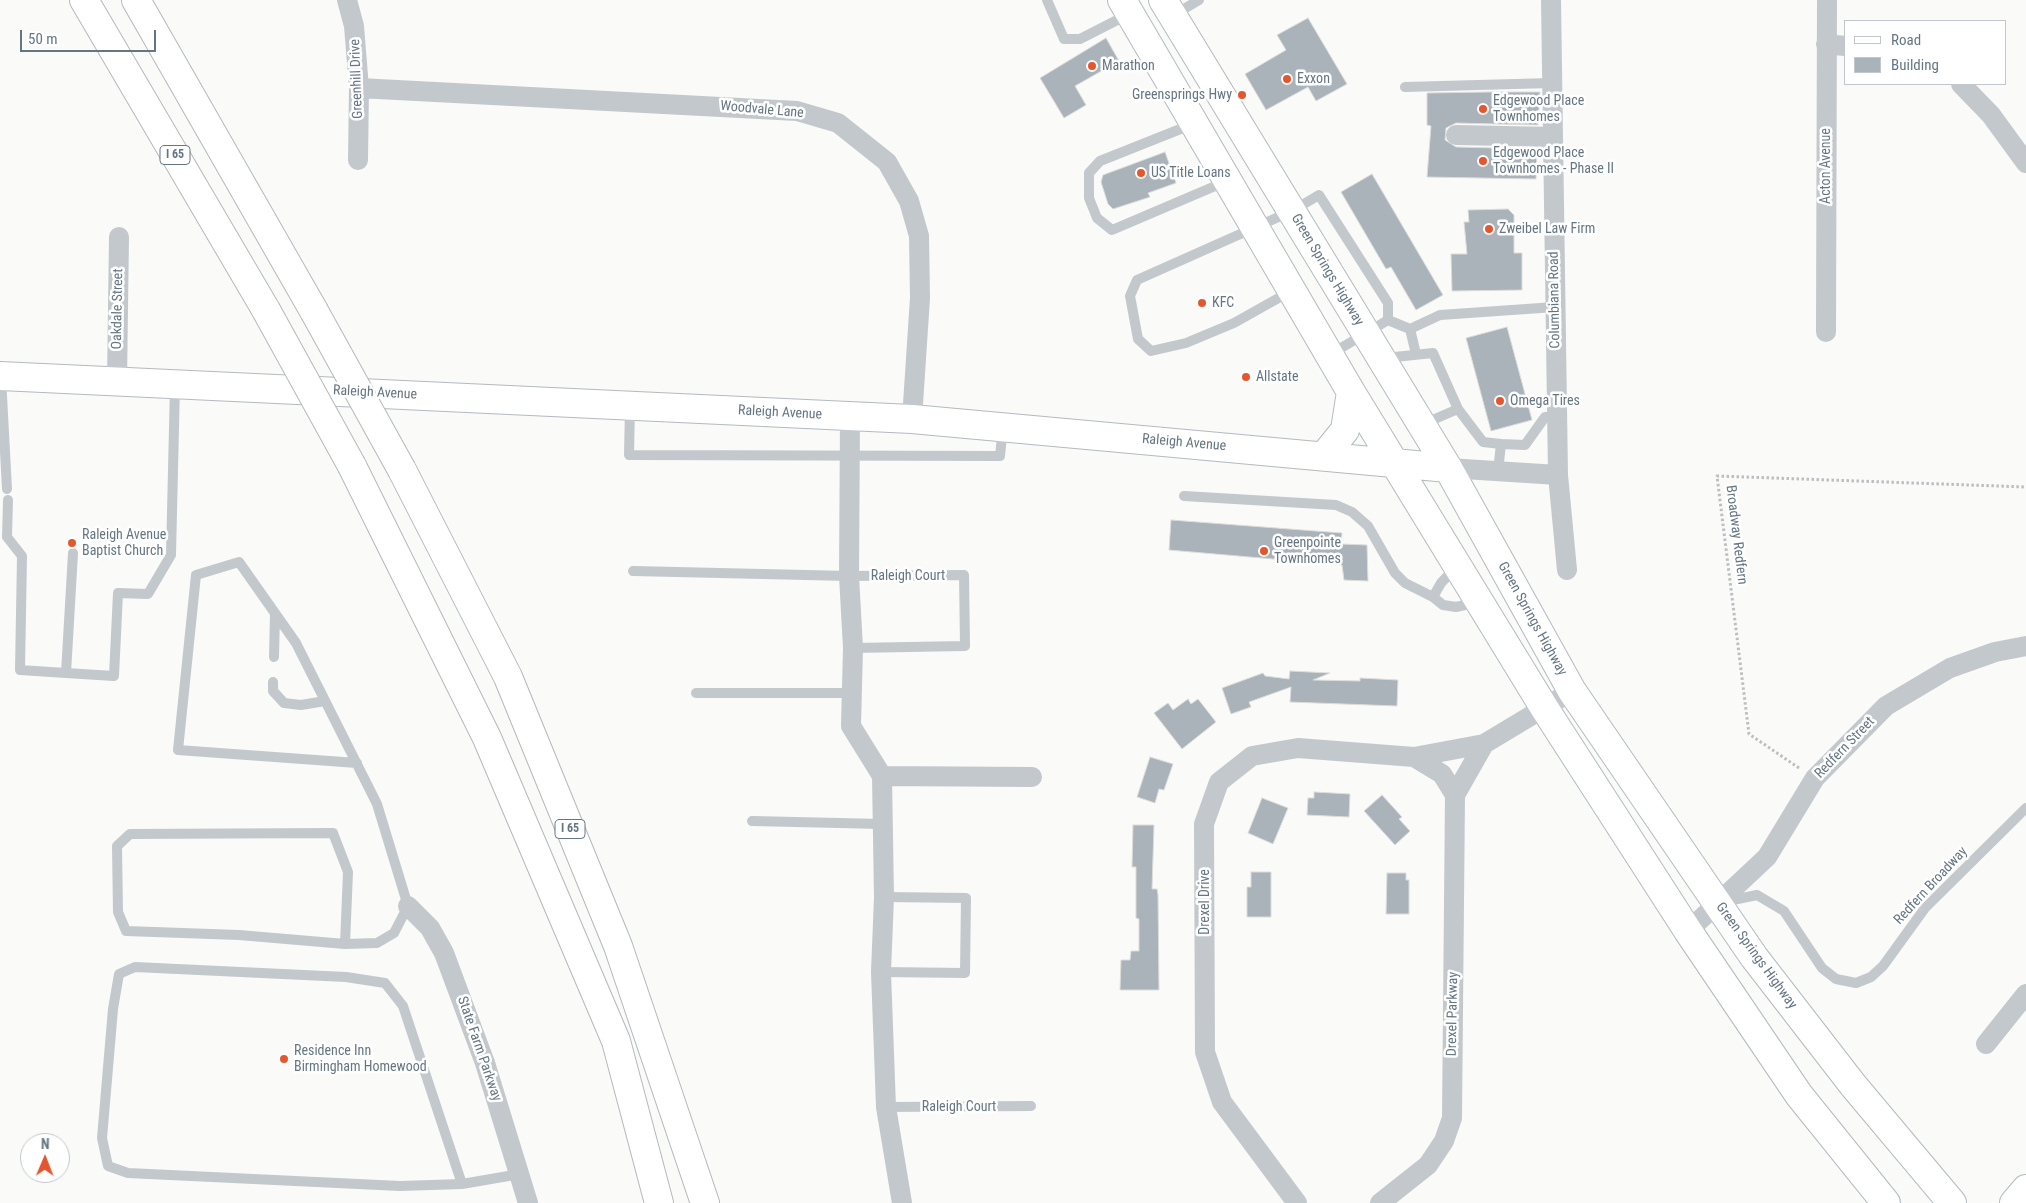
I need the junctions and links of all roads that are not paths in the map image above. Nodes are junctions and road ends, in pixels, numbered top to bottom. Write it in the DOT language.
graph roads {
  1 [pos="84,0"];
  2 [pos="136,0"];
  3 [pos="347,0"];
  4 [pos="1047,0"];
  5 [pos="1198,0"];
  6 [pos="1551,0"];
  7 [pos="1827,0"];
  8 [pos="1126,7"];
  9 [pos="1168,8"];
  10 [pos="1836,45"];
  11 [pos="1552,83"];
  12 [pos="1962,85"];
  13 [pos="359,88"];
  14 [pos="1405,88"];
  15 [pos="1194,123"];
  16 [pos="1456,135"];
  17 [pos="1553,137"];
  18 [pos="358,160"];
  19 [pos="2026,163"];
  20 [pos="1228,180"];
  21 [pos="1292,211"];
  22 [pos="1254,227"];
  23 [pos="119,237"];
  24 [pos="1292,290"];
  25 [pos="1555,308"];
  26 [pos="1377,327"];
  27 [pos="1410,329"];
  28 [pos="1826,332"];
  29 [pos="1329,354"];
  30 [pos="1416,354"];
  31 [pos="1381,358"];
  32 [pos="1,376"];
  33 [pos="117,381"];
  34 [pos="175,384"];
  35 [pos="1351,392"];
  36 [pos="630,405"];
  37 [pos="1458,409"];
  38 [pos="850,416"];
  39 [pos="1557,417"];
  40 [pos="912,419"];
  41 [pos="1422,425"];
  42 [pos="1003,427"];
  43 [pos="1501,444"];
  44 [pos="850,455"];
  45 [pos="1324,456"];
  46 [pos="1395,462"];
  47 [pos="1448,468"];
  48 [pos="1498,471"];
  49 [pos="1558,475"];
  50 [pos="7,489"];
  51 [pos="1184,496"];
  52 [pos="8,500"];
  53 [pos="73,553"];
  54 [pos="1458,565"];
  55 [pos="1567,570"];
  56 [pos="633,571"];
  57 [pos="849,576"];
  58 [pos="1433,597"];
  59 [pos="1479,602"];
  60 [pos="275,613"];
  61 [pos="2026,646"];
  62 [pos="853,648"];
  63 [pos="274,657"];
  64 [pos="66,673"];
  65 [pos="273,682"];
  66 [pos="1572,691"];
  67 [pos="851,693"];
  68 [pos="696,694"];
  69 [pos="325,701"];
  70 [pos="1545,709"];
  71 [pos="1484,744"];
  72 [pos="1414,758"];
  73 [pos="357,763"];
  74 [pos="882,776"];
  75 [pos="1032,777"];
  76 [pos="1455,796"];
  77 [pos="2026,808"];
  78 [pos="752,820"];
  79 [pos="882,824"];
  80 [pos="884,897"];
  81 [pos="1718,903"];
  82 [pos="408,906"];
  83 [pos="1688,931"];
  84 [pos="346,944"];
  85 [pos="881,972"];
  86 [pos="2026,994"];
  87 [pos="1986,1044"];
  88 [pos="1031,1106"];
  89 [pos="886,1107"];
  90 [pos="520,1174"];
  91 [pos="462,1184"];
  92 [pos="2026,1189"];
  93 [pos="528,1203"];
  94 [pos="659,1203"];
  95 [pos="705,1203"];
  96 [pos="902,1203"];
  97 [pos="1297,1203"];
  98 [pos="1380,1203"];
  99 [pos="1886,1203"];
  100 [pos="1952,1203"];
  101 [pos="2014,1203"];
  1 -- 94 [label="main road, I 65, bridge"];
  2 -- 95 [label="main road, I 65, bridge"];
  3 -- 13 [label="street, Greenhill Drive"];
  4 -- 8 [label="lane"];
  5 -- 9 [label="lane"];
  6 -- 11 [label="street, Columbiana Road"];
  7 -- 10 [label="street, Acton Avenue"];
  8 -- 15 [label="main road"];
  9 -- 21 [label="main road, Green Springs Highway"];
  10 -- 28 [label="street, Acton Avenue"];
  11 -- 14 [label="lane"];
  11 -- 17 [label="street, Columbiana Road"];
  12 -- 19 [label="street"];
  13 -- 18 [label="street, Greenhill Drive"];
  13 -- 40 [label="street, Woodvale Lane"];
  15 -- 20 [label="main road"];
  15 -- 20 [label="lane"];
  16 -- 17 [label="street"];
  17 -- 25 [label="street, Columbiana Road"];
  20 -- 22 [label="main road"];
  21 -- 22 [label="lane"];
  21 -- 26 [label="main road, Green Springs Highway"];
  21 -- 26 [label="lane"];
  22 -- 24 [label="main road"];
  22 -- 24 [label="lane"];
  23 -- 33 [label="street, Oakdale Street"];
  24 -- 29 [label="main road"];
  25 -- 27 [label="lane"];
  25 -- 39 [label="street, Columbiana Road"];
  26 -- 27 [label="lane"];
  26 -- 29 [label="lane"];
  26 -- 31 [label="main road, Green Springs Highway"];
  27 -- 30 [label="lane"];
  29 -- 35 [label="main road"];
  30 -- 31 [label="lane"];
  30 -- 37 [label="lane"];
  31 -- 41 [label="main road, Green Springs Highway"];
  32 -- 33 [label="main road, Raleigh Avenue"];
  32 -- 50 [label="lane"];
  33 -- 34 [label="main road, Raleigh Avenue"];
  34 -- 36 [label="main road, Raleigh Avenue"];
  34 -- 64 [label="lane"];
  35 -- 45 [label="main road"];
  35 -- 46 [label="main road"];
  36 -- 38 [label="main road, Raleigh Avenue"];
  36 -- 44 [label="lane"];
  37 -- 41 [label="lane"];
  37 -- 43 [label="lane"];
  38 -- 40 [label="main road, Raleigh Avenue"];
  38 -- 44 [label="street"];
  39 -- 43 [label="lane"];
  39 -- 49 [label="street, Columbiana Road"];
  40 -- 42 [label="main road, Raleigh Avenue"];
  41 -- 47 [label="main road, Green Springs Highway"];
  42 -- 44 [label="lane"];
  42 -- 45 [label="main road, Raleigh Avenue"];
  43 -- 48 [label="lane"];
  44 -- 57 [label="street"];
  45 -- 46 [label="main road, Raleigh Avenue"];
  46 -- 47 [label="main road, Raleigh Avenue"];
  46 -- 54 [label="main road"];
  47 -- 48 [label="street, Raleigh Avenue"];
  47 -- 66 [label="main road, Green Springs Highway"];
  48 -- 49 [label="street, Raleigh Avenue"];
  49 -- 55 [label="street, Columbiana Road"];
  51 -- 58 [label="lane"];
  52 -- 64 [label="lane"];
  53 -- 64 [label="lane"];
  54 -- 58 [label="lane"];
  54 -- 59 [label="main road"];
  56 -- 57 [label="lane, Raleigh Court"];
  57 -- 62 [label="street"];
  57 -- 62 [label="lane, Raleigh Court"];
  58 -- 59 [label="lane"];
  59 -- 70 [label="main road"];
  60 -- 63 [label="lane"];
  60 -- 69 [label="lane"];
  60 -- 73 [label="lane"];
  61 -- 81 [label="street, Redfern Street"];
  62 -- 67 [label="street"];
  65 -- 69 [label="lane"];
  66 -- 70 [label="street"];
  66 -- 81 [label="main road, Green Springs Highway"];
  67 -- 68 [label="lane"];
  67 -- 74 [label="street"];
  69 -- 73 [label="lane"];
  70 -- 71 [label="street"];
  70 -- 83 [label="main road"];
  71 -- 72 [label="street, Drexel Drive"];
  71 -- 76 [label="street, Drexel Parkway"];
  72 -- 76 [label="street, Drexel Drive"];
  72 -- 97 [label="street, Drexel Drive"];
  73 -- 82 [label="lane"];
  74 -- 75 [label="street"];
  74 -- 79 [label="street"];
  76 -- 98 [label="street, Drexel Parkway"];
  77 -- 81 [label="lane, Redfern Broadway"];
  78 -- 79 [label="lane"];
  79 -- 80 [label="street"];
  80 -- 85 [label="street"];
  80 -- 85 [label="lane"];
  81 -- 83 [label="street, Redfern Street"];
  81 -- 100 [label="main road, Green Springs Highway"];
  82 -- 84 [label="lane"];
  82 -- 90 [label="street, State Farm Parkway"];
  83 -- 99 [label="main road"];
  84 -- 84 [label="lane"];
  85 -- 89 [label="street"];
  86 -- 87 [label="street"];
  88 -- 89 [label="lane, Raleigh Court"];
  89 -- 96 [label="street"];
  90 -- 91 [label="lane"];
  90 -- 93 [label="street, State Farm Parkway"];
  91 -- 91 [label="lane"];
  92 -- 101 [label="main road"];
}
